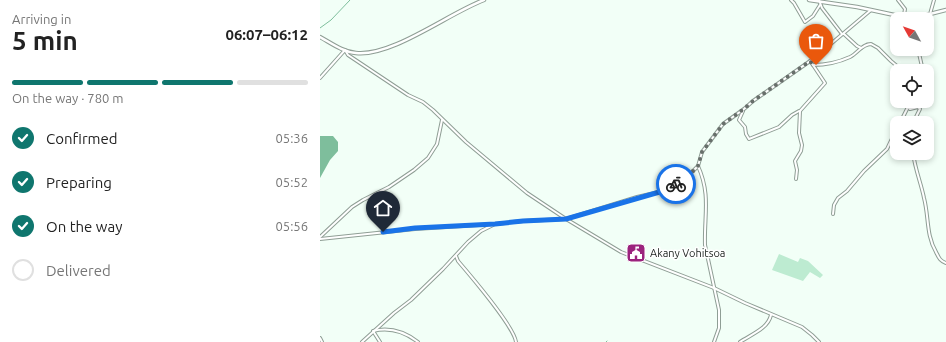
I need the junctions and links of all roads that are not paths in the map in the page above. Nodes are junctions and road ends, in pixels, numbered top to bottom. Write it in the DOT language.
graph roads {
  1 [pos="484,0"];
  2 [pos="790,0"];
  3 [pos="809,0"];
  4 [pos="898,0"];
  5 [pos="934,0"];
  6 [pos="820,2"];
  7 [pos="871,10"];
  8 [pos="946,10"];
  9 [pos="904,12"];
  10 [pos="931,12"];
  11 [pos="934,13"];
  12 [pos="890,14"];
  13 [pos="842,34"];
  14 [pos="320,37"];
  15 [pos="861,48"];
  16 [pos="345,50"];
  17 [pos="810,61"];
  18 [pos="895,64"];
  19 [pos="813,65"];
  20 [pos="320,78"];
  21 [pos="744,109"];
  22 [pos="800,111"];
  23 [pos="442,120"];
  24 [pos="890,143"];
  25 [pos="914,160"];
  26 [pos="698,166"];
  27 [pos="796,179"];
  28 [pos="833,214"];
  29 [pos="566,219"];
  30 [pos="495,224"];
  31 [pos="320,238"];
  32 [pos="456,256"];
  33 [pos="946,263"];
  34 [pos="714,288"];
  35 [pos="771,315"];
  36 [pos="373,331"];
  37 [pos="320,338"];
  38 [pos="322,342"];
  39 [pos="362,342"];
  40 [pos="380,342"];
  41 [pos="418,342"];
  42 [pos="516,342"];
  43 [pos="714,342"];
  44 [pos="740,342"];
  45 [pos="819,342"];
  1 -- 16 [label="street"];
  2 -- 6 [label="street"];
  3 -- 6 [label="street"];
  4 -- 9 [label="street"];
  5 -- 10 [label="street"];
  6 -- 7 [label="street"];
  6 -- 13 [label="street"];
  7 -- 12 [label="street"];
  7 -- 13 [label="street"];
  8 -- 11 [label="street"];
  13 -- 15 [label="street"];
  13 -- 17 [label="street"];
  14 -- 16 [label="street"];
  15 -- 18 [label="street"];
  15 -- 19 [label="street"];
  16 -- 20 [label="street"];
  16 -- 23 [label="street"];
  17 -- 19 [label="street"];
  17 -- 21 [label="street"];
  19 -- 22 [label="street"];
  21 -- 22 [label="street"];
  21 -- 26 [label="street"];
  22 -- 27 [label="street"];
  23 -- 29 [label="street"];
  23 -- 31 [label="street"];
  24 -- 28 [label="street"];
  25 -- 33 [label="street"];
  26 -- 29 [label="street"];
  26 -- 34 [label="street"];
  29 -- 30 [label="street"];
  29 -- 34 [label="street"];
  30 -- 31 [label="street"];
  30 -- 32 [label="street"];
  32 -- 36 [label="street"];
  32 -- 42 [label="street"];
  34 -- 35 [label="street"];
  34 -- 43 [label="street"];
  35 -- 44 [label="street"];
  35 -- 45 [label="street"];
  36 -- 39 [label="street"];
  36 -- 40 [label="street"];
  36 -- 41 [label="street"];
  37 -- 38 [label="street"];
}
